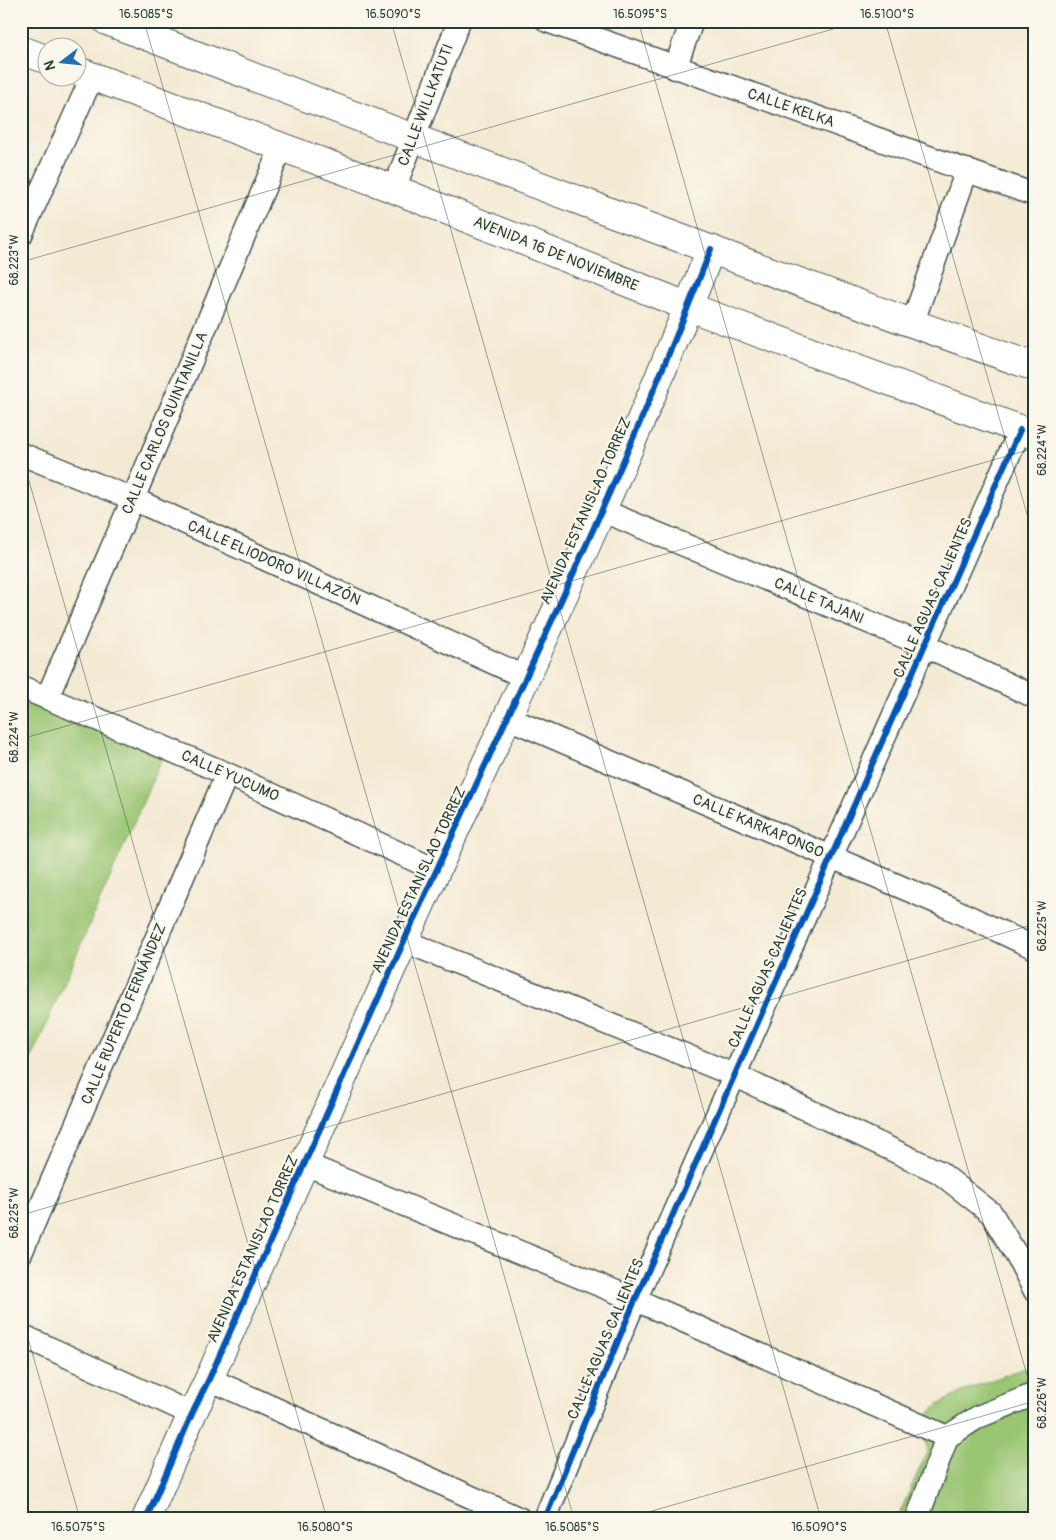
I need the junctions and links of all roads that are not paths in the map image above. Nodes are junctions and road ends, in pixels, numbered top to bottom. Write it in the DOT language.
graph roads {
  1 [pos="106,21"];
  2 [pos="459,21"];
  3 [pos="547,21"];
  4 [pos="692,21"];
  5 [pos="21,50"];
  6 [pos="38,56"];
  7 [pos="675,68"];
  8 [pos="88,75"];
  9 [pos="79,88"];
  10 [pos="412,138"];
  11 [pos="281,148"];
  12 [pos="967,170"];
  13 [pos="394,190"];
  14 [pos="1035,195"];
  15 [pos="21,235"];
  16 [pos="711,250"];
  17 [pos="689,307"];
  18 [pos="912,324"];
  19 [pos="1035,367"];
  20 [pos="1027,432"];
  21 [pos="21,454"];
  22 [pos="133,499"];
  23 [pos="601,510"];
  24 [pos="926,646"];
  25 [pos="525,677"];
  26 [pos="21,687"];
  27 [pos="1035,697"];
  28 [pos="46,698"];
  29 [pos="508,718"];
  30 [pos="227,774"];
  31 [pos="830,857"];
  32 [pos="436,870"];
  33 [pos="404,941"];
  34 [pos="1035,948"];
  35 [pos="734,1076"];
  36 [pos="305,1164"];
  37 [pos="21,1253"];
  38 [pos="1035,1291"];
  39 [pos="636,1300"];
  40 [pos="21,1335"];
  41 [pos="209,1379"];
  42 [pos="1035,1394"];
  43 [pos="192,1414"];
  44 [pos="946,1437"];
  45 [pos="146,1519"];
  46 [pos="520,1519"];
  47 [pos="545,1519"];
  48 [pos="917,1519"];
  1 -- 10 [label="street"];
  2 -- 10 [label="street, CALLE WILLKATUTI"];
  3 -- 7 [label="street, CALLE KELKA"];
  4 -- 7 [label="street"];
  5 -- 6 [label="street"];
  7 -- 12 [label="street, CALLE KELKA"];
  8 -- 11 [label="street, AVENIDA 16 DE NOVIEMBRE"];
  9 -- 15 [label="street"];
  10 -- 13 [label="street, CALLE WILLKATUTI"];
  10 -- 16 [label="street"];
  11 -- 13 [label="street, AVENIDA 16 DE NOVIEMBRE"];
  11 -- 22 [label="street, CALLE CARLOS QUINTANILLA"];
  12 -- 14 [label="street, CALLE KELKA"];
  12 -- 18 [label="street"];
  13 -- 17 [label="street, AVENIDA 16 DE NOVIEMBRE"];
  16 -- 17 [label="street, AVENIDA ESTANISLAO TORREZ"];
  16 -- 18 [label="street"];
  17 -- 20 [label="street, AVENIDA 16 DE NOVIEMBRE"];
  17 -- 23 [label="street, AVENIDA ESTANISLAO TORREZ"];
  18 -- 19 [label="street"];
  20 -- 24 [label="street, CALLE AGUAS CALIENTES"];
  21 -- 22 [label="street, CALLE ELIODORO VILLAZÓN"];
  22 -- 25 [label="street, CALLE ELIODORO VILLAZÓN"];
  22 -- 28 [label="street, CALLE CARLOS QUINTANILLA"];
  23 -- 24 [label="street, CALLE TAJANI"];
  23 -- 25 [label="street, AVENIDA ESTANISLAO TORREZ"];
  24 -- 27 [label="street, CALLE TAJANI"];
  24 -- 31 [label="street, CALLE AGUAS CALIENTES"];
  25 -- 29 [label="street, AVENIDA ESTANISLAO TORREZ"];
  26 -- 28 [label="street, CALLE YUCUMO"];
  28 -- 30 [label="street, CALLE YUCUMO"];
  29 -- 31 [label="street, CALLE KARKAPONGO"];
  29 -- 32 [label="street, AVENIDA ESTANISLAO TORREZ"];
  30 -- 32 [label="street, CALLE YUCUMO"];
  30 -- 37 [label="street, CALLE RUPERTO FERNÁNDEZ"];
  31 -- 34 [label="street, CALLE KARKAPONGO"];
  31 -- 35 [label="street, CALLE AGUAS CALIENTES"];
  32 -- 33 [label="street, AVENIDA ESTANISLAO TORREZ"];
  33 -- 35 [label="street"];
  33 -- 36 [label="street, AVENIDA ESTANISLAO TORREZ"];
  35 -- 38 [label="street"];
  35 -- 39 [label="street, CALLE AGUAS CALIENTES"];
  36 -- 39 [label="street"];
  36 -- 41 [label="street, AVENIDA ESTANISLAO TORREZ"];
  39 -- 44 [label="street"];
  39 -- 47 [label="street, CALLE AGUAS CALIENTES"];
  40 -- 43 [label="street"];
  41 -- 43 [label="street, AVENIDA ESTANISLAO TORREZ"];
  41 -- 46 [label="street"];
  42 -- 44 [label="street"];
  43 -- 45 [label="street, AVENIDA ESTANISLAO TORREZ"];
  44 -- 48 [label="street"];
}
